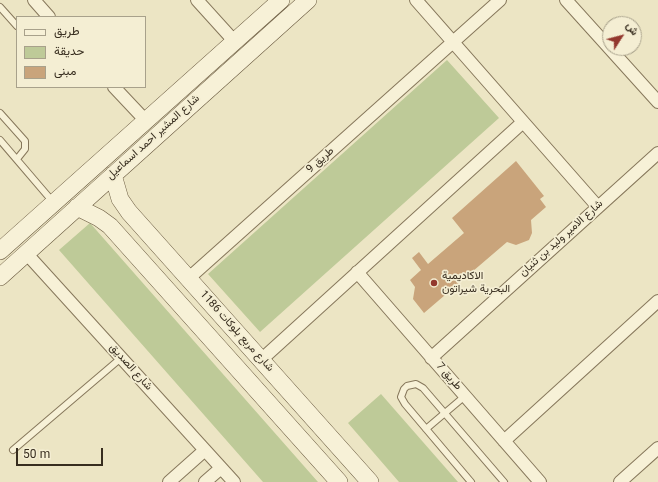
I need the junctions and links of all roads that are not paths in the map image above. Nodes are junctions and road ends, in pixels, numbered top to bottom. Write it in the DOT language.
graph roads {
  1 [pos="34,0"];
  2 [pos="197,0"];
  3 [pos="281,0"];
  4 [pos="308,0"];
  5 [pos="416,0"];
  6 [pos="500,0"];
  7 [pos="566,0"];
  8 [pos="0,7"];
  9 [pos="48,16"];
  10 [pos="16,25"];
  11 [pos="235,42"];
  12 [pos="453,43"];
  13 [pos="115,88"];
  14 [pos="658,102"];
  15 [pos="0,112"];
  16 [pos="146,121"];
  17 [pos="523,122"];
  18 [pos="0,140"];
  19 [pos="658,153"];
  20 [pos="17,159"];
  21 [pos="113,175"];
  22 [pos="53,202"];
  23 [pos="77,207"];
  24 [pos="598,207"];
  25 [pos="0,251"];
  26 [pos="26,253"];
  27 [pos="357,272"];
  28 [pos="0,277"];
  29 [pos="188,278"];
  30 [pos="658,300"];
  31 [pos="256,354"];
  32 [pos="121,358"];
  33 [pos="431,358"];
  34 [pos="234,364"];
  35 [pos="272,372"];
  36 [pos="255,388"];
  37 [pos="465,396"];
  38 [pos="445,413"];
  39 [pos="426,429"];
  40 [pos="504,441"];
  41 [pos="658,448"];
  42 [pos="13,450"];
  43 [pos="205,450"];
  44 [pos="221,468"];
  45 [pos="169,482"];
  46 [pos="205,482"];
  47 [pos="234,482"];
  48 [pos="339,482"];
  49 [pos="370,482"];
  50 [pos="471,482"];
  51 [pos="504,482"];
  52 [pos="540,482"];
  53 [pos="620,482"];
  1 -- 9 [label="street"];
  2 -- 11 [label="street"];
  3 -- 11 [label="street, شارع المشير احمد اسماعيل"];
  4 -- 21 [label="street, شارع المشير احمد اسماعيل"];
  5 -- 12 [label="street"];
  6 -- 12 [label="street, طريق 9"];
  7 -- 14 [label="street"];
  8 -- 10 [label="lane"];
  11 -- 16 [label="street, شارع المشير احمد اسماعيل"];
  12 -- 17 [label="street"];
  12 -- 29 [label="street, طريق 9"];
  13 -- 16 [label="street"];
  15 -- 20 [label="lane"];
  16 -- 22 [label="street, شارع المشير احمد اسماعيل"];
  17 -- 24 [label="street"];
  17 -- 27 [label="street"];
  18 -- 20 [label="lane"];
  19 -- 24 [label="street, شارع الامير وليد بن ثنيان"];
  20 -- 22 [label="lane"];
  21 -- 23 [label="street, شارع المشير احمد اسماعيل"];
  21 -- 29 [label="street, شارع مربع بلوكات 1186"];
  22 -- 25 [label="street, شارع المشير احمد اسماعيل"];
  23 -- 26 [label="street, شارع المشير احمد اسماعيل"];
  23 -- 34 [label="street"];
  24 -- 33 [label="street, شارع الامير وليد بن ثنيان"];
  26 -- 28 [label="street, شارع المشير احمد اسماعيل"];
  26 -- 32 [label="street, شارع الصديق"];
  27 -- 31 [label="street"];
  27 -- 33 [label="street, طريق 7"];
  29 -- 31 [label="street, شارع مربع بلوكات 1186"];
  30 -- 40 [label="street"];
  31 -- 34 [label="street"];
  31 -- 35 [label="street, شارع مربع بلوكات 1186"];
  32 -- 42 [label="lane"];
  32 -- 43 [label="street, شارع الصديق"];
  33 -- 37 [label="street, طريق 7"];
  34 -- 36 [label="street"];
  35 -- 36 [label="street"];
  35 -- 49 [label="street, شارع مربع بلوكات 1186"];
  36 -- 48 [label="street"];
  37 -- 38 [label="lane"];
  37 -- 40 [label="street, طريق 7"];
  38 -- 39 [label="lane"];
  38 -- 39 [label="lane"];
  38 -- 51 [label="lane"];
  39 -- 50 [label="lane"];
  40 -- 52 [label="street, طريق 7"];
  41 -- 53 [label="street"];
  43 -- 44 [label="street, شارع الصديق"];
  43 -- 45 [label="street"];
  44 -- 46 [label="street"];
  44 -- 47 [label="street, شارع الصديق"];
}
